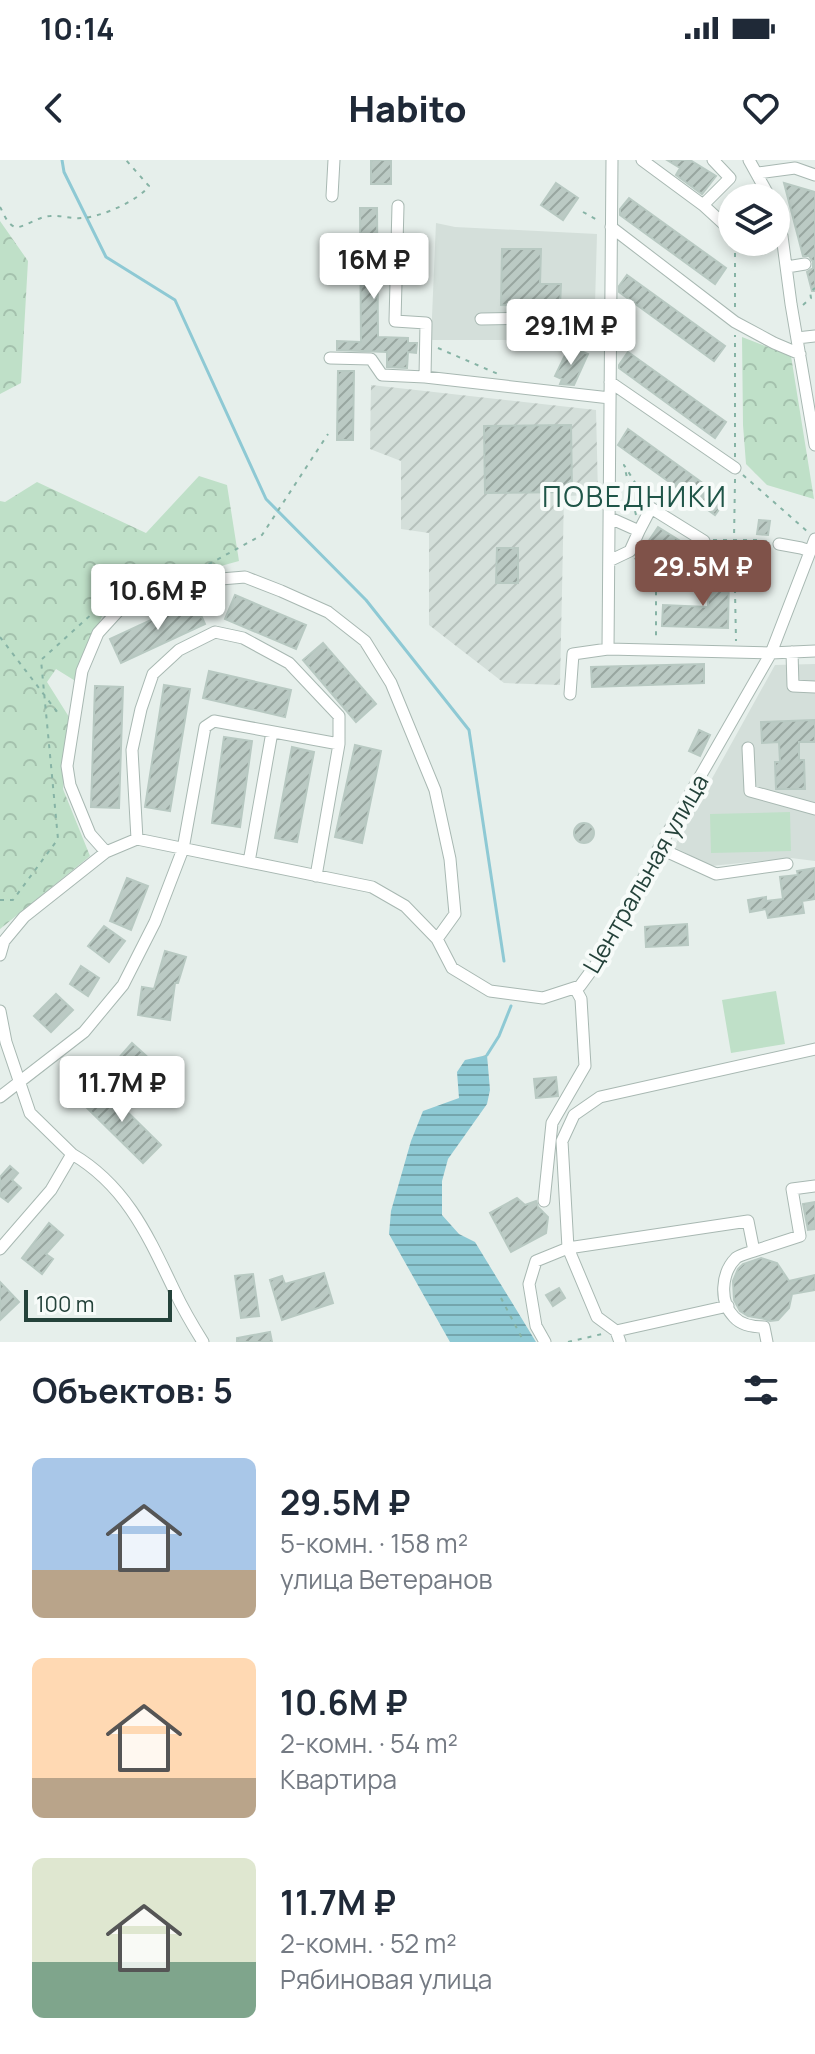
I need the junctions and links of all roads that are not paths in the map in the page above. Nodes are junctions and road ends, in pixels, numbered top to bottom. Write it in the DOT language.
graph roads {
  1 [pos="334,160"];
  2 [pos="612,160"];
  3 [pos="642,160"];
  4 [pos="713,160"];
  5 [pos="749,160"];
  6 [pos="758,173"];
  7 [pos="815,175"];
  8 [pos="763,184"];
  9 [pos="332,196"];
  10 [pos="703,205"];
  11 [pos="398,206"];
  12 [pos="718,220"];
  13 [pos="611,227"];
  14 [pos="785,256"];
  15 [pos="805,264"];
  16 [pos="787,267"];
  17 [pos="611,317"];
  18 [pos="481,319"];
  19 [pos="815,336"];
  20 [pos="797,338"];
  21 [pos="800,354"];
  22 [pos="330,358"];
  23 [pos="425,377"];
  24 [pos="610,382"];
  25 [pos="610,398"];
  26 [pos="815,445"];
  27 [pos="735,468"];
  28 [pos="610,518"];
  29 [pos="639,531"];
  30 [pos="704,541"];
  31 [pos="813,543"];
  32 [pos="779,544"];
  33 [pos="609,561"];
  34 [pos="608,649"];
  35 [pos="815,651"];
  36 [pos="792,652"];
  37 [pos="771,653"];
  38 [pos="815,687"];
  39 [pos="570,694"];
  40 [pos="272,732"];
  41 [pos="339,744"];
  42 [pos="748,748"];
  43 [pos="815,809"];
  44 [pos="137,839"];
  45 [pos="659,848"];
  46 [pos="183,849"];
  47 [pos="106,852"];
  48 [pos="249,862"];
  49 [pos="787,864"];
  50 [pos="316,876"];
  51 [pos="437,939"];
  52 [pos="2,941"];
  53 [pos="0,955"];
  54 [pos="575,988"];
  55 [pos="0,1011"];
  56 [pos="815,1049"];
  57 [pos="20,1083"];
  58 [pos="0,1097"];
  59 [pos="72,1154"];
  60 [pos="815,1186"];
  61 [pos="544,1201"];
  62 [pos="568,1248"];
  63 [pos="0,1249"];
  64 [pos="754,1251"];
  65 [pos="728,1306"];
  66 [pos="618,1336"];
  67 [pos="203,1342"];
  68 [pos="545,1342"];
  69 [pos="767,1342"];
  1 -- 9 [label="street"];
  2 -- 13 [label="street"];
  3 -- 10 [label="street"];
  4 -- 10 [label="street"];
  5 -- 6 [label="street"];
  6 -- 7 [label="street"];
  6 -- 8 [label="street"];
  10 -- 12 [label="street"];
  11 -- 23 [label="street"];
  13 -- 17 [label="street"];
  13 -- 21 [label="street"];
  14 -- 16 [label="street"];
  15 -- 16 [label="street"];
  16 -- 20 [label="street"];
  17 -- 18 [label="street"];
  17 -- 24 [label="street"];
  19 -- 20 [label="street"];
  20 -- 21 [label="street"];
  21 -- 26 [label="street"];
  22 -- 23 [label="street"];
  23 -- 25 [label="street"];
  24 -- 25 [label="street"];
  24 -- 27 [label="street"];
  25 -- 28 [label="street"];
  28 -- 29 [label="street"];
  28 -- 33 [label="street"];
  29 -- 30 [label="street"];
  29 -- 33 [label="street"];
  31 -- 32 [label="street"];
  31 -- 37 [label="street, Центральная улица"];
  33 -- 34 [label="street"];
  34 -- 37 [label="street"];
  34 -- 39 [label="street"];
  35 -- 36 [label="street"];
  36 -- 37 [label="street"];
  36 -- 38 [label="street"];
  37 -- 45 [label="street, Центральная улица"];
  40 -- 41 [label="street"];
  40 -- 46 [label="street"];
  40 -- 48 [label="street"];
  41 -- 44 [label="street"];
  41 -- 50 [label="street"];
  42 -- 43 [label="street"];
  44 -- 46 [label="street, Центральная улица"];
  44 -- 47 [label="street"];
  45 -- 49 [label="street"];
  45 -- 54 [label="street, Центральная улица"];
  46 -- 48 [label="street, Центральная улица"];
  46 -- 57 [label="street"];
  47 -- 51 [label="street"];
  47 -- 52 [label="street"];
  48 -- 50 [label="street, Центральная улица"];
  50 -- 51 [label="street, Центральная улица"];
  51 -- 54 [label="street, Центральная улица"];
  52 -- 53 [label="street"];
  54 -- 61 [label="street"];
  55 -- 57 [label="street"];
  56 -- 62 [label="street"];
  57 -- 58 [label="street"];
  57 -- 59 [label="street"];
  59 -- 63 [label="street"];
  59 -- 67 [label="street"];
  60 -- 64 [label="street"];
  62 -- 64 [label="street"];
  62 -- 66 [label="street"];
  62 -- 68 [label="street"];
  64 -- 65 [label="street"];
  65 -- 66 [label="street"];
  65 -- 69 [label="street"];
}
